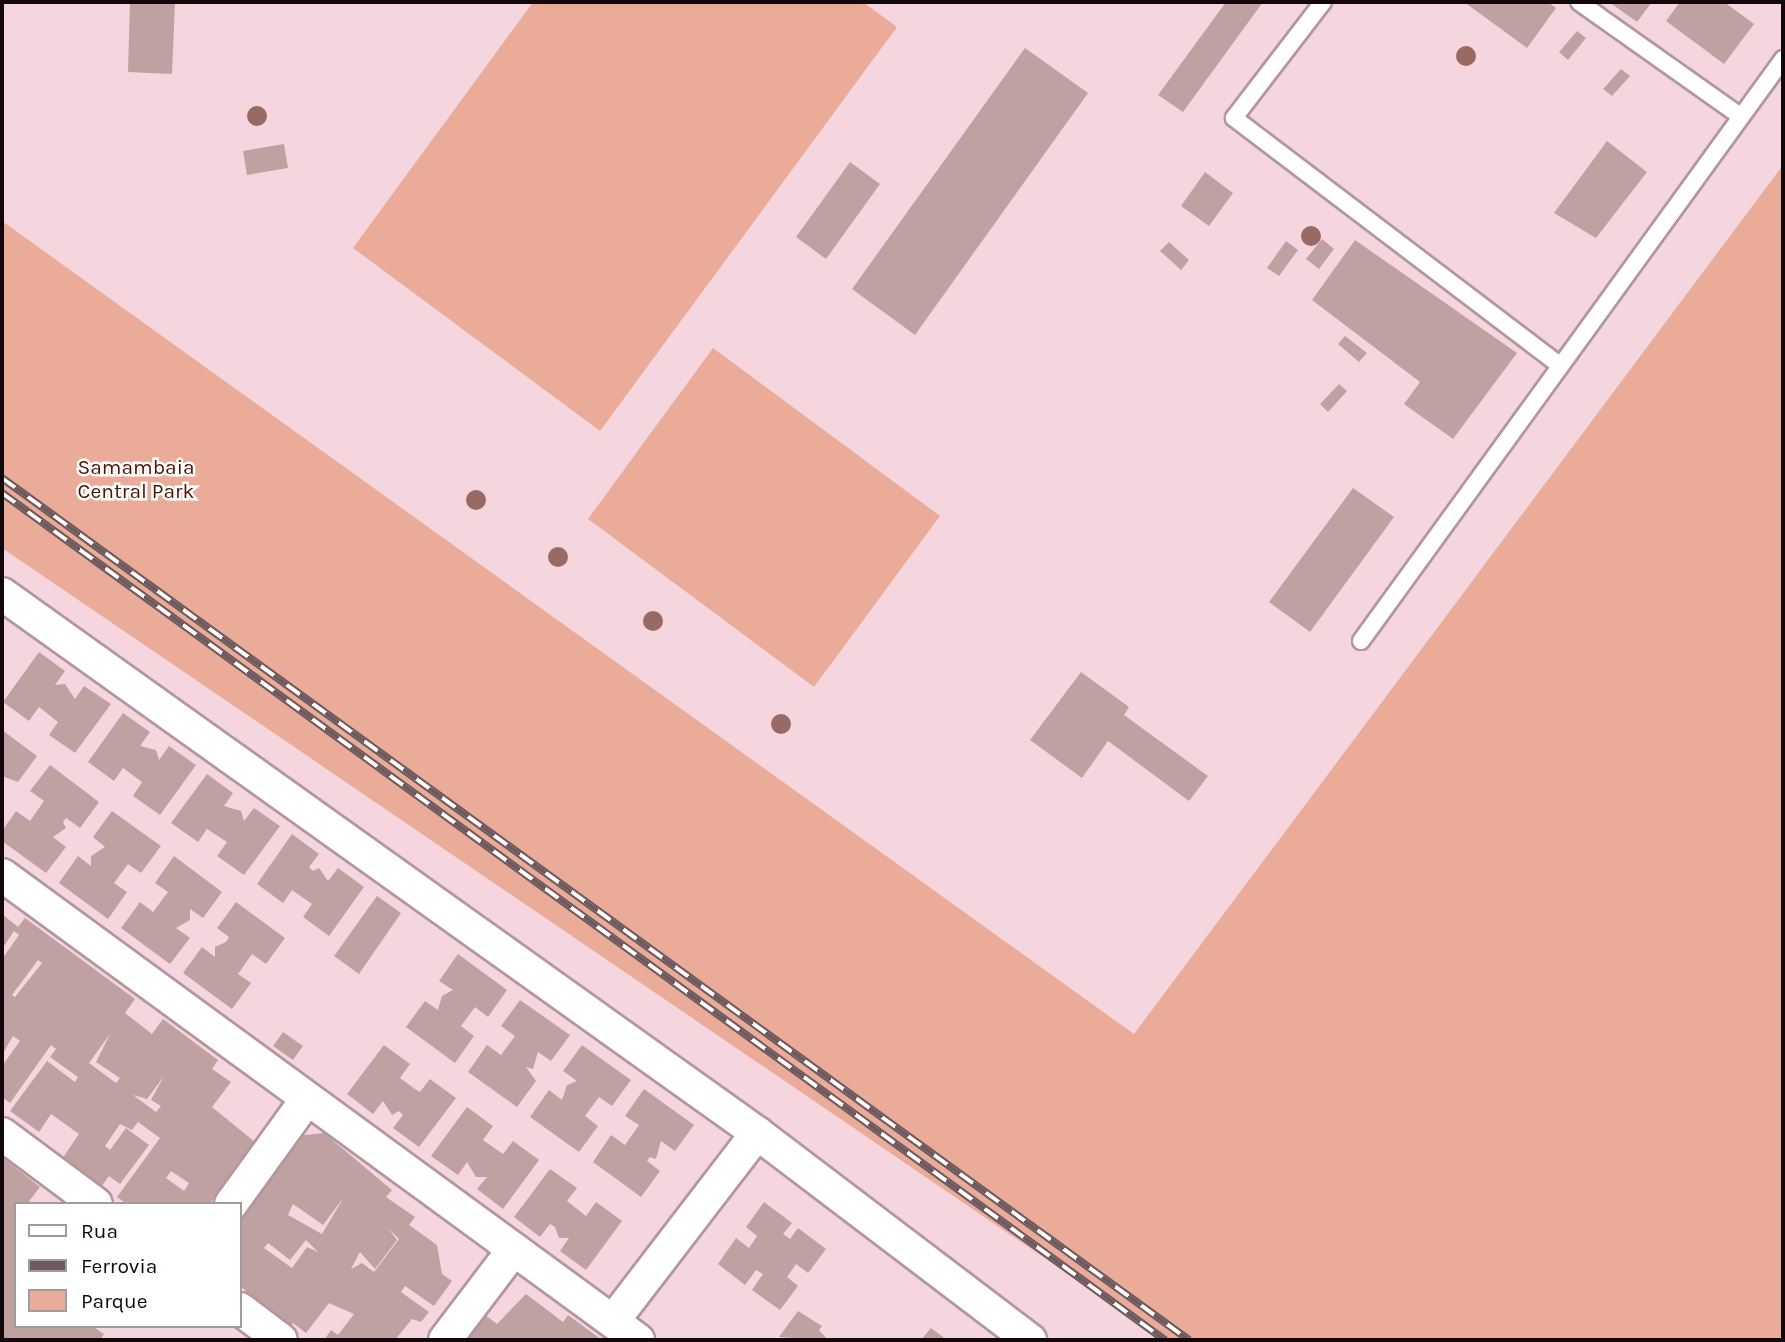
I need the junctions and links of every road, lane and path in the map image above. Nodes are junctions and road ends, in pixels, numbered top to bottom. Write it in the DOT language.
graph roads {
  1 [pos="1323,2"];
  2 [pos="1579,2"];
  3 [pos="1783,59"];
  4 [pos="1740,116"];
  5 [pos="1560,365"];
  6 [pos="7,609"];
  7 [pos="1361,641"];
  8 [pos="2,876"];
  9 [pos="307,1099"];
  10 [pos="757,1133"];
  11 [pos="2,1134"];
  12 [pos="93,1202"];
  13 [pos="232,1202"];
  14 [pos="514,1250"];
  15 [pos="242,1311"];
  16 [pos="613,1321"];
  17 [pos="281,1340"];
  18 [pos="445,1340"];
  19 [pos="638,1340"];
  20 [pos="1030,1340"];
  1 -- 5 [label="lane"];
  2 -- 4 [label="lane"];
  3 -- 4 [label="lane"];
  4 -- 5 [label="lane"];
  5 -- 7 [label="lane"];
  6 -- 10 [label="street"];
  8 -- 9 [label="street"];
  9 -- 13 [label="street"];
  9 -- 14 [label="street"];
  10 -- 16 [label="street"];
  10 -- 20 [label="street"];
  11 -- 12 [label="street"];
  14 -- 16 [label="street"];
  14 -- 18 [label="street"];
  15 -- 17 [label="street"];
  16 -- 19 [label="street"];
}
